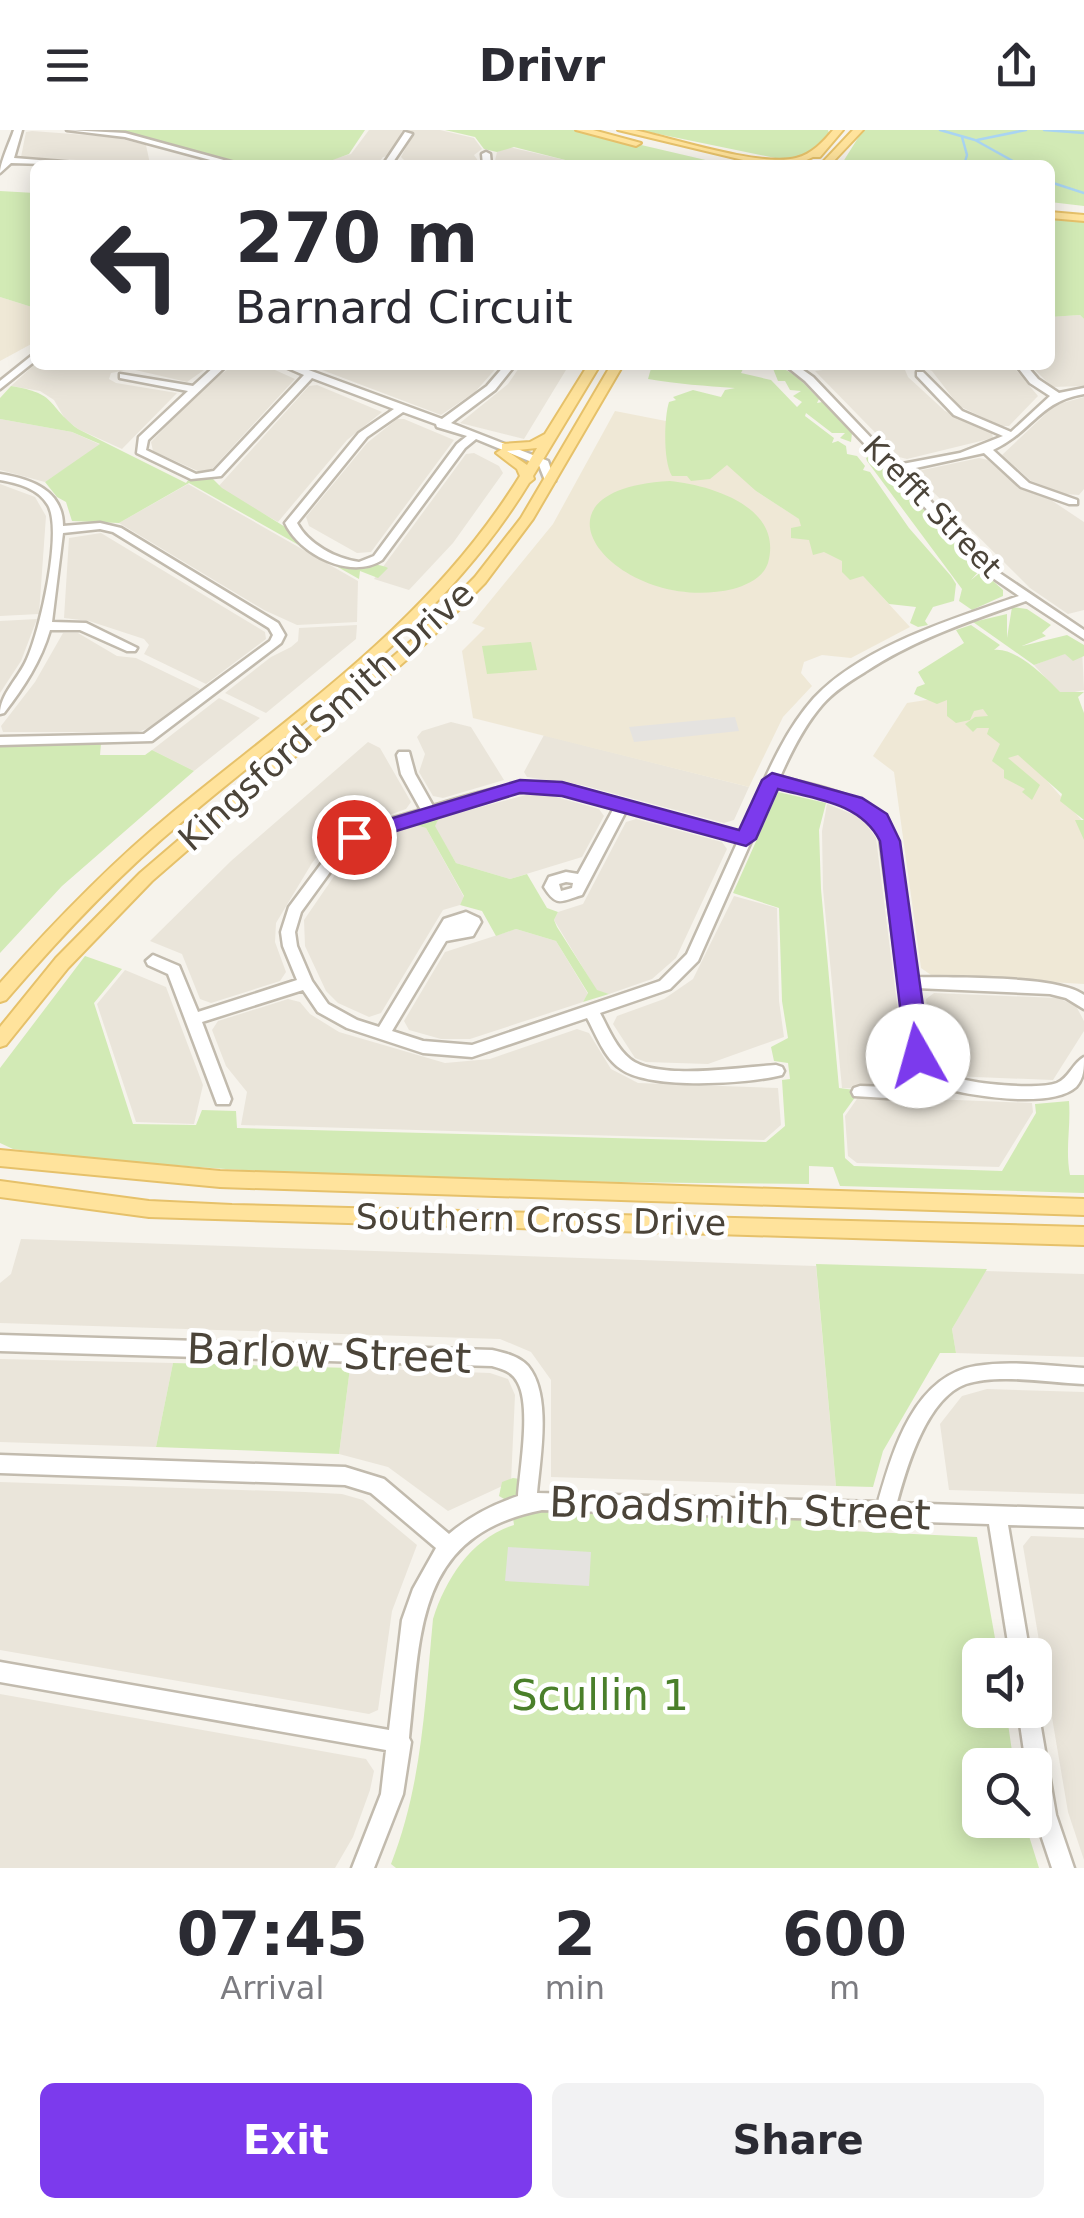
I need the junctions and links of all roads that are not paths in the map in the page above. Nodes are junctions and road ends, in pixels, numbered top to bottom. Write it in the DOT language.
graph roads {
  1 [pos="18,130"];
  2 [pos="72,130"];
  3 [pos="582,130"];
  4 [pos="623,130"];
  5 [pos="838,130"];
  6 [pos="858,130"];
  7 [pos="101,131"];
  8 [pos="408,134"];
  9 [pos="824,148"];
  10 [pos="843,148"];
  11 [pos="486,154"];
  12 [pos="9,160"];
  13 [pos="219,160"];
  14 [pos="390,160"];
  15 [pos="487,160"];
  16 [pos="732,160"];
  17 [pos="794,160"];
  18 [pos="811,160"];
  19 [pos="830,160"];
  20 [pos="838,160"];
  21 [pos="30,162"];
  22 [pos="0,171"];
  23 [pos="1055,207"];
  24 [pos="1084,210"];
  25 [pos="1055,215"];
  26 [pos="1084,218"];
  27 [pos="30,355"];
  28 [pos="30,357"];
  29 [pos="216,370"];
  30 [pos="299,370"];
  31 [pos="506,370"];
  32 [pos="591,370"];
  33 [pos="615,370"];
  34 [pos="797,370"];
  35 [pos="1027,370"];
  36 [pos="310,374"];
  37 [pos="920,374"];
  38 [pos="0,376"];
  39 [pos="124,376"];
  40 [pos="0,386"];
  41 [pos="192,390"];
  42 [pos="1084,391"];
  43 [pos="1056,396"];
  44 [pos="400,409"];
  45 [pos="441,425"];
  46 [pos="552,435"];
  47 [pos="472,436"];
  48 [pos="1012,436"];
  49 [pos="573,440"];
  50 [pos="986,448"];
  51 [pos="504,450"];
  52 [pos="538,459"];
  53 [pos="894,469"];
  54 [pos="0,477"];
  55 [pos="528,479"];
  56 [pos="550,481"];
  57 [pos="1078,502"];
  58 [pos="1084,510"];
  59 [pos="58,530"];
  60 [pos="1024,598"];
  61 [pos="48,626"];
  62 [pos="1080,633"];
  63 [pos="131,648"];
  64 [pos="0,710"];
  65 [pos="0,741"];
  66 [pos="404,754"];
  67 [pos="772,780"];
  68 [pos="622,806"];
  69 [pos="429,812"];
  70 [pos="746,839"];
  71 [pos="582,880"];
  72 [pos="441,936"];
  73 [pos="152,962"];
  74 [pos="908,982"];
  75 [pos="306,983"];
  76 [pos="0,995"];
  77 [pos="1084,1003"];
  78 [pos="591,1012"];
  79 [pos="193,1019"];
  80 [pos="382,1034"];
  81 [pos="0,1040"];
  82 [pos="1084,1062"];
  83 [pos="776,1070"];
  84 [pos="937,1081"];
  85 [pos="860,1092"];
  86 [pos="223,1098"];
  87 [pos="0,1155"];
  88 [pos="0,1190"];
  89 [pos="1084,1207"];
  90 [pos="1084,1236"];
  91 [pos="0,1343"];
  92 [pos="1084,1376"];
  93 [pos="0,1464"];
  94 [pos="527,1502"];
  95 [pos="885,1511"];
  96 [pos="997,1515"];
  97 [pos="1084,1518"];
  98 [pos="448,1546"];
  99 [pos="1017,1638"];
  100 [pos="0,1672"];
  101 [pos="1031,1728"];
  102 [pos="400,1742"];
  103 [pos="362,1868"];
  104 [pos="1063,1868"];
  1 -- 12 [label="street"];
  2 -- 7 [label="street"];
  3 -- 16 [label="main road"];
  4 -- 16 [label="main road"];
  5 -- 9 [label="main road"];
  6 -- 10 [label="main road"];
  7 -- 13 [label="street"];
  8 -- 14 [label="street"];
  9 -- 17 [label="main road"];
  9 -- 18 [label="main road"];
  10 -- 19 [label="main road"];
  10 -- 20 [label="main road"];
  11 -- 15 [label="street"];
  12 -- 21 [label="street"];
  12 -- 22 [label="street"];
  23 -- 24 [label="main road"];
  25 -- 26 [label="main road"];
  27 -- 38 [label="street"];
  28 -- 40 [label="street"];
  29 -- 41 [label="street"];
  30 -- 36 [label="street"];
  31 -- 45 [label="street"];
  32 -- 46 [label="main road, Kingsford Smith Drive"];
  33 -- 49 [label="main road, Kingsford Smith Drive"];
  34 -- 53 [label="street, Krefft Street"];
  35 -- 43 [label="street"];
  36 -- 41 [label="street"];
  36 -- 44 [label="street"];
  37 -- 48 [label="street"];
  39 -- 41 [label="street"];
  42 -- 43 [label="street"];
  43 -- 48 [label="street"];
  44 -- 45 [label="street"];
  44 -- 47 [label="street"];
  45 -- 47 [label="street"];
  46 -- 51 [label="main road"];
  46 -- 52 [label="main road, Kingsford Smith Drive"];
  47 -- 51 [label="street"];
  48 -- 50 [label="street"];
  49 -- 52 [label="street"];
  49 -- 56 [label="main road, Kingsford Smith Drive"];
  50 -- 53 [label="street"];
  50 -- 57 [label="street"];
  51 -- 52 [label="street"];
  51 -- 55 [label="main road"];
  52 -- 55 [label="main road, Kingsford Smith Drive"];
  52 -- 56 [label="street"];
  53 -- 60 [label="street, Krefft Street"];
  54 -- 59 [label="street"];
  55 -- 76 [label="main road, Kingsford Smith Drive"];
  56 -- 81 [label="main road, Kingsford Smith Drive"];
  57 -- 58 [label="street"];
  59 -- 61 [label="street"];
  59 -- 65 [label="street"];
  60 -- 62 [label="street, Krefft Street"];
  60 -- 67 [label="street"];
  61 -- 63 [label="street"];
  61 -- 64 [label="street"];
  66 -- 69 [label="street"];
  67 -- 70 [label="street"];
  67 -- 74 [label="street"];
  68 -- 69 [label="street"];
  68 -- 70 [label="street"];
  68 -- 71 [label="street"];
  69 -- 75 [label="street"];
  70 -- 78 [label="street"];
  72 -- 80 [label="street"];
  73 -- 79 [label="street"];
  74 -- 77 [label="street"];
  74 -- 84 [label="street"];
  75 -- 79 [label="street"];
  75 -- 80 [label="street"];
  78 -- 80 [label="street"];
  78 -- 83 [label="street"];
  79 -- 86 [label="street"];
  82 -- 84 [label="street"];
  84 -- 85 [label="street"];
  87 -- 89 [label="main road, Southern Cross Drive"];
  88 -- 90 [label="main road, Southern Cross Drive"];
  91 -- 94 [label="street, Barlow Street"];
  92 -- 95 [label="street"];
  93 -- 98 [label="street"];
  94 -- 95 [label="street, Broadsmith Street"];
  94 -- 98 [label="street, Broadsmith Street"];
  95 -- 96 [label="street, Broadsmith Street"];
  96 -- 97 [label="street, Broadsmith Street"];
  96 -- 99 [label="street"];
  98 -- 102 [label="street, Broadsmith Street"];
  100 -- 102 [label="street"];
  101 -- 104 [label="street"];
  102 -- 103 [label="street, Broadsmith Street"];
}
